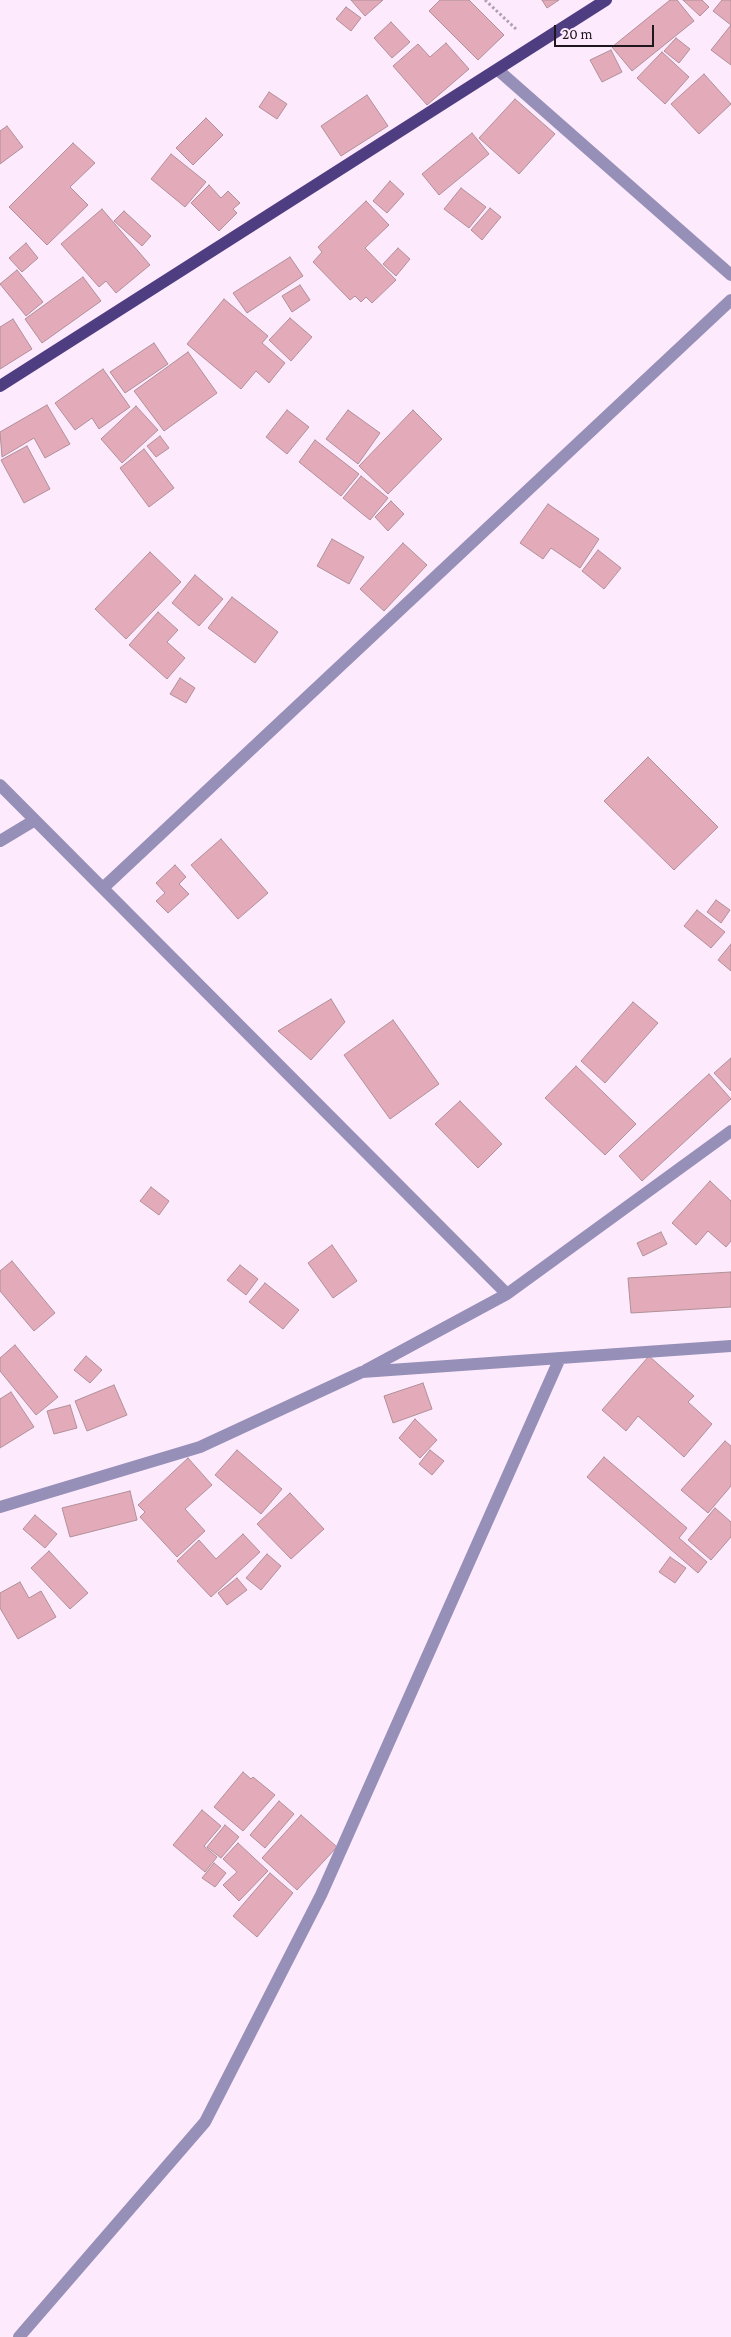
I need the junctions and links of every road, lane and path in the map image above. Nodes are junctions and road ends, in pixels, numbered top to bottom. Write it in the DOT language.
graph roads {
  1 [pos="485,0"];
  2 [pos="606,0"];
  3 [pos="535,46"];
  4 [pos="498,70"];
  5 [pos="731,275"];
  6 [pos="731,300"];
  7 [pos="0,386"];
  8 [pos="0,785"];
  9 [pos="35,820"];
  10 [pos="0,841"];
  11 [pos="103,888"];
  12 [pos="731,1131"];
  13 [pos="508,1294"];
  14 [pos="731,1346"];
  15 [pos="560,1358"];
  16 [pos="362,1372"];
  17 [pos="0,1507"];
  18 [pos="20,2337"];
  1 -- 3 [label="path"];
  2 -- 3 [label="main road"];
  3 -- 4 [label="main road"];
  4 -- 5 [label="street"];
  4 -- 7 [label="main road"];
  6 -- 11 [label="street"];
  8 -- 9 [label="street"];
  9 -- 10 [label="street"];
  9 -- 11 [label="street"];
  11 -- 13 [label="street"];
  12 -- 13 [label="street"];
  13 -- 16 [label="street"];
  14 -- 15 [label="street"];
  15 -- 16 [label="street"];
  15 -- 18 [label="street"];
  16 -- 17 [label="street"];
}
